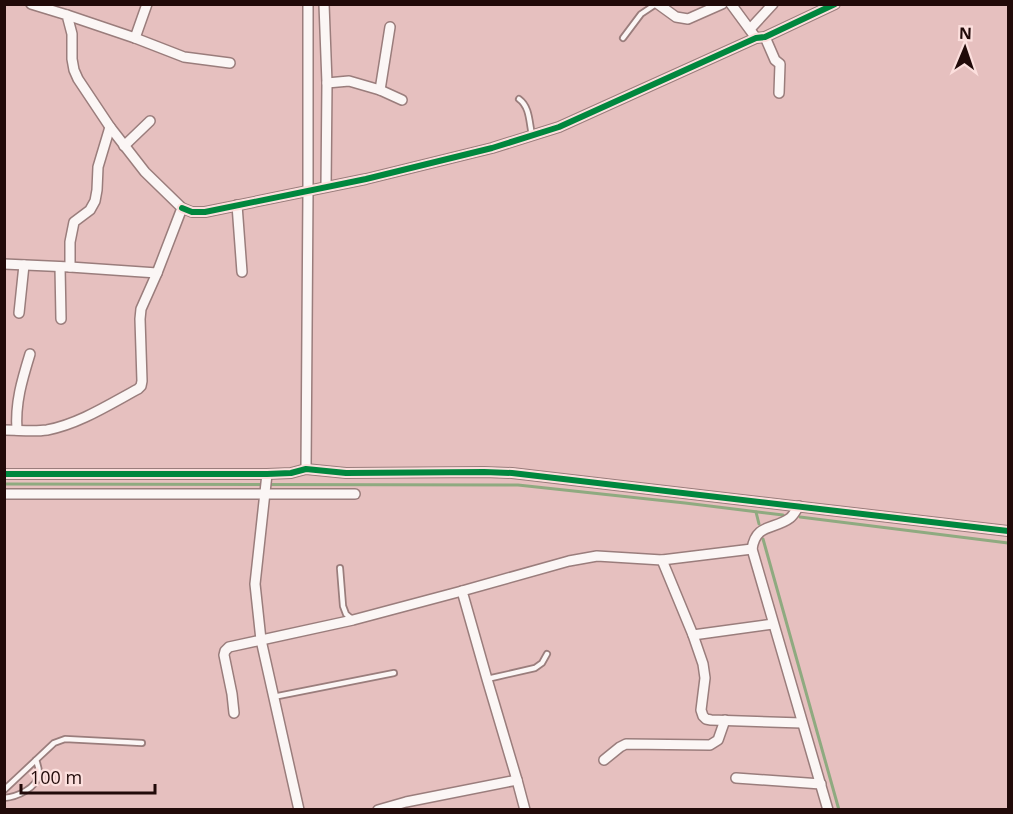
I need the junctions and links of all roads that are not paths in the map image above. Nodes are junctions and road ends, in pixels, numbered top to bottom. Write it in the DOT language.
graph roads {
  1 [pos="31,4"];
  2 [pos="147,4"];
  3 [pos="308,4"];
  4 [pos="324,4"];
  5 [pos="657,4"];
  6 [pos="722,4"];
  7 [pos="731,4"];
  8 [pos="773,4"];
  9 [pos="835,4"];
  10 [pos="67,15"];
  11 [pos="390,27"];
  12 [pos="750,29"];
  13 [pos="760,37"];
  14 [pos="135,38"];
  15 [pos="623,38"];
  16 [pos="230,63"];
  17 [pos="327,83"];
  18 [pos="380,90"];
  19 [pos="780,93"];
  20 [pos="519,99"];
  21 [pos="402,100"];
  22 [pos="150,121"];
  23 [pos="110,127"];
  24 [pos="531,135"];
  25 [pos="124,146"];
  26 [pos="324,187"];
  27 [pos="310,190"];
  28 [pos="237,206"];
  29 [pos="182,208"];
  30 [pos="4,264"];
  31 [pos="24,265"];
  32 [pos="60,267"];
  33 [pos="70,267"];
  34 [pos="242,272"];
  35 [pos="157,273"];
  36 [pos="19,313"];
  37 [pos="61,319"];
  38 [pos="30,354"];
  39 [pos="4,430"];
  40 [pos="17,430"];
  41 [pos="306,469"];
  42 [pos="4,474"];
  43 [pos="267,474"];
  44 [pos="264,493"];
  45 [pos="4,494"];
  46 [pos="355,494"];
  47 [pos="799,506"];
  48 [pos="1008,531"];
  49 [pos="752,549"];
  50 [pos="662,560"];
  51 [pos="340,568"];
  52 [pos="462,591"];
  53 [pos="353,620"];
  54 [pos="773,624"];
  55 [pos="693,635"];
  56 [pos="261,640"];
  57 [pos="547,654"];
  58 [pos="394,673"];
  59 [pos="487,679"];
  60 [pos="273,697"];
  61 [pos="234,713"];
  62 [pos="725,720"];
  63 [pos="802,723"];
  64 [pos="142,743"];
  65 [pos="36,760"];
  66 [pos="604,760"];
  67 [pos="735,778"];
  68 [pos="518,780"];
  69 [pos="820,784"];
  70 [pos="4,790"];
  71 [pos="4,798"];
  72 [pos="299,810"];
  73 [pos="378,810"];
  74 [pos="525,810"];
  75 [pos="828,810"];
  1 -- 10 [label="street"];
  2 -- 14 [label="street"];
  3 -- 27 [label="street"];
  4 -- 17 [label="street"];
  5 -- 6 [label="street"];
  5 -- 15 [label="lane"];
  7 -- 12 [label="street"];
  8 -- 12 [label="street"];
  9 -- 13 [label="street"];
  10 -- 14 [label="street"];
  10 -- 23 [label="street"];
  11 -- 18 [label="street"];
  12 -- 13 [label="street"];
  13 -- 19 [label="street"];
  13 -- 24 [label="street"];
  14 -- 16 [label="street"];
  17 -- 18 [label="street"];
  17 -- 26 [label="street"];
  18 -- 21 [label="street"];
  20 -- 24 [label="lane"];
  22 -- 25 [label="street"];
  23 -- 25 [label="street"];
  23 -- 33 [label="street"];
  24 -- 26 [label="street"];
  25 -- 29 [label="street"];
  26 -- 27 [label="street"];
  27 -- 28 [label="street"];
  27 -- 41 [label="street"];
  28 -- 29 [label="street"];
  28 -- 34 [label="street"];
  29 -- 35 [label="street"];
  30 -- 31 [label="street"];
  31 -- 32 [label="street"];
  31 -- 36 [label="street"];
  32 -- 33 [label="street"];
  32 -- 37 [label="street"];
  33 -- 35 [label="street"];
  35 -- 40 [label="street"];
  38 -- 40 [label="street"];
  39 -- 40 [label="street"];
  41 -- 43 [label="street"];
  41 -- 47 [label="street"];
  42 -- 43 [label="street"];
  43 -- 44 [label="street"];
  44 -- 45 [label="street"];
  44 -- 46 [label="street"];
  44 -- 56 [label="street"];
  47 -- 48 [label="street"];
  47 -- 49 [label="street"];
  49 -- 50 [label="street"];
  49 -- 54 [label="street"];
  50 -- 52 [label="street"];
  50 -- 55 [label="street"];
  51 -- 53 [label="lane"];
  52 -- 53 [label="street"];
  52 -- 59 [label="street"];
  53 -- 56 [label="street"];
  54 -- 55 [label="street"];
  54 -- 63 [label="street"];
  55 -- 62 [label="street"];
  56 -- 60 [label="street"];
  56 -- 61 [label="street"];
  57 -- 59 [label="lane"];
  58 -- 60 [label="lane"];
  59 -- 68 [label="street"];
  60 -- 72 [label="street"];
  62 -- 63 [label="street"];
  62 -- 66 [label="street"];
  63 -- 69 [label="street"];
  64 -- 65 [label="lane"];
  65 -- 70 [label="lane"];
  65 -- 71 [label="lane"];
  67 -- 69 [label="street"];
  68 -- 73 [label="street"];
  68 -- 74 [label="street"];
  69 -- 75 [label="street"];
}
